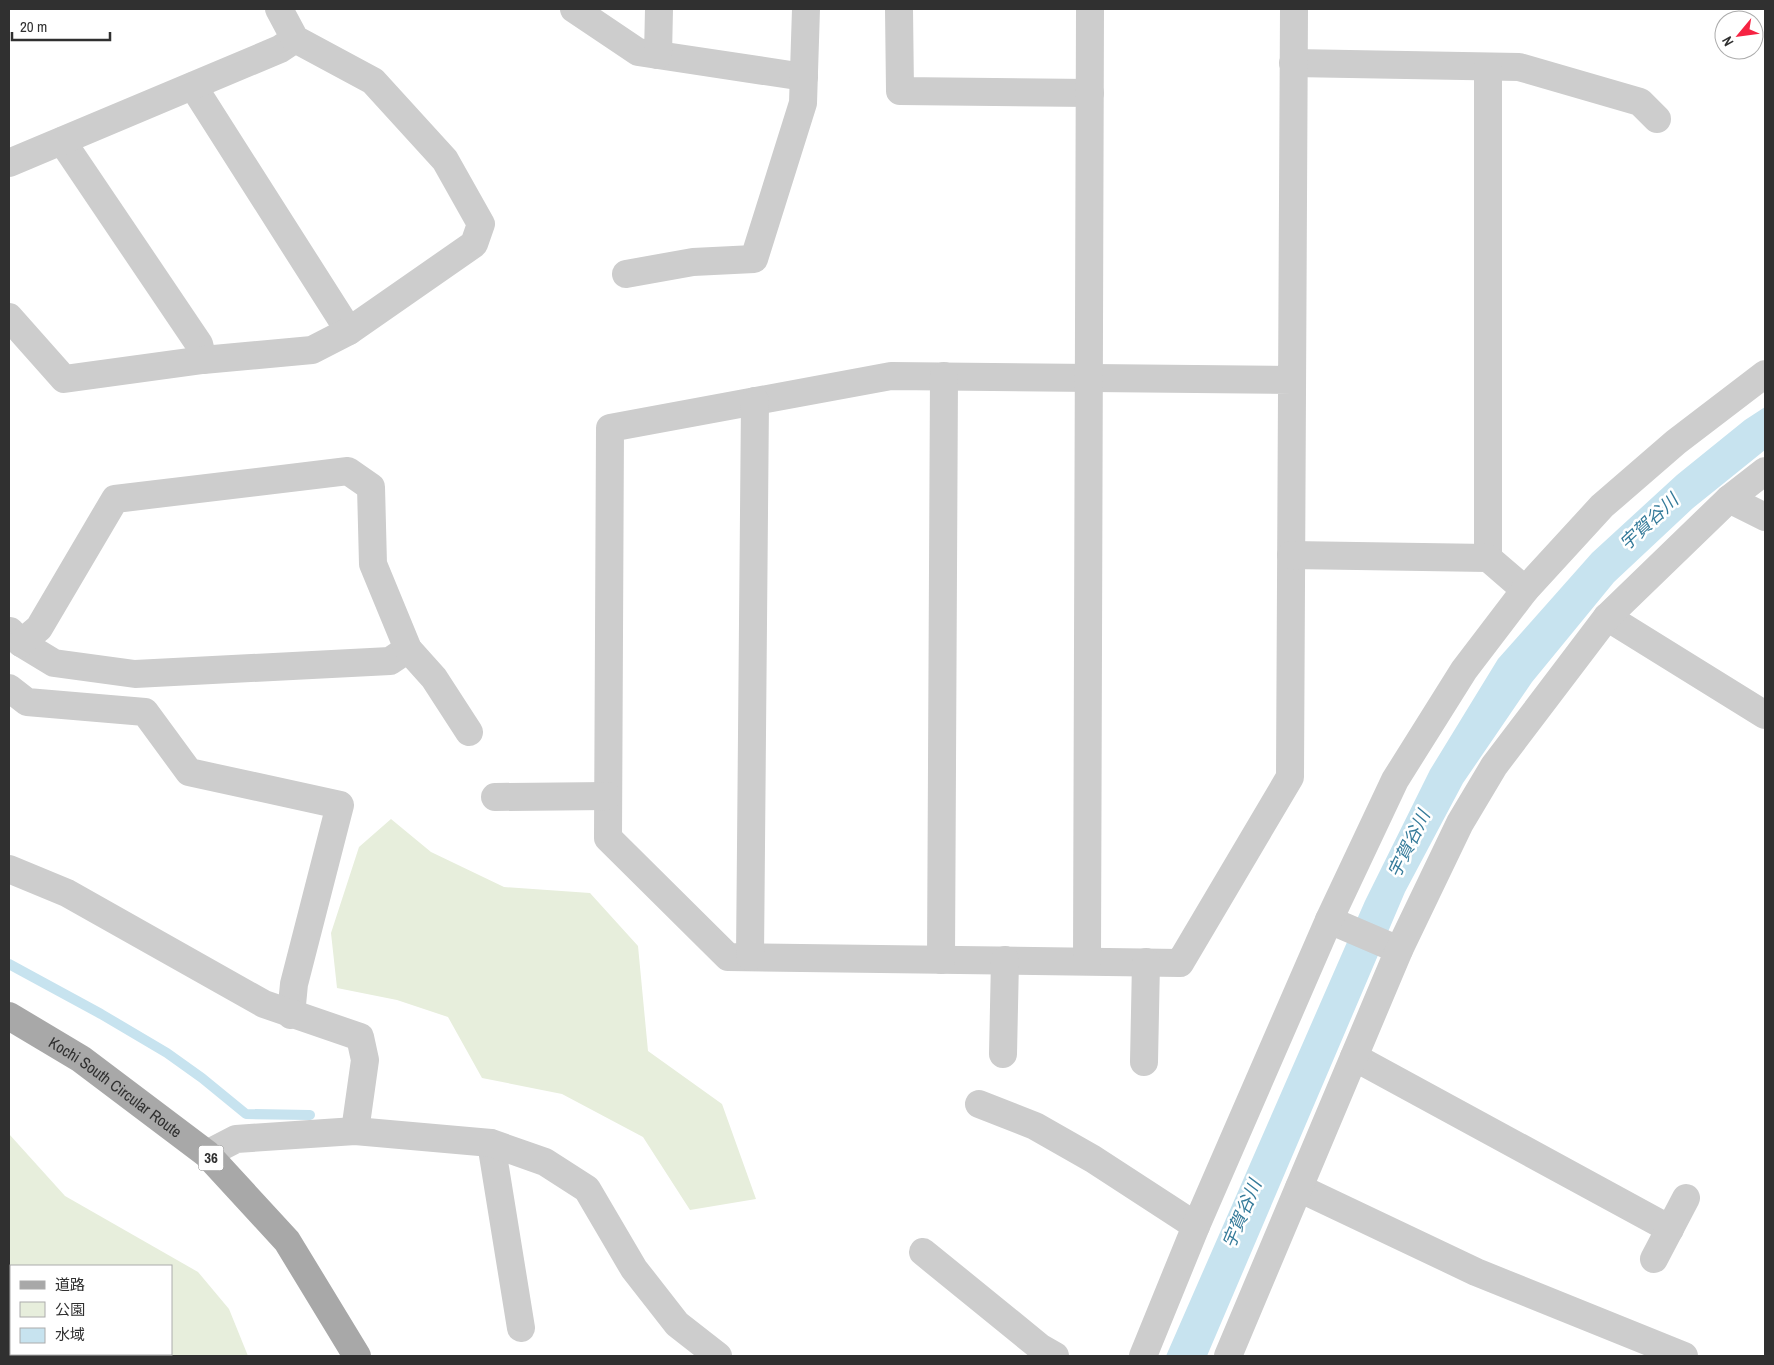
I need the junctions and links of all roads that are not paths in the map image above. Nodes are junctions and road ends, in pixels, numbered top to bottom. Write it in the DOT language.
graph roads {
  1 [pos="279,9"];
  2 [pos="574,9"];
  3 [pos="659,9"];
  4 [pos="806,9"];
  5 [pos="899,9"];
  6 [pos="1090,9"];
  7 [pos="1294,9"];
  8 [pos="295,39"];
  9 [pos="658,55"];
  10 [pos="1293,63"];
  11 [pos="1488,67"];
  12 [pos="804,77"];
  13 [pos="192,86"];
  14 [pos="1090,93"];
  15 [pos="1656,119"];
  16 [pos="62,141"];
  17 [pos="9,163"];
  18 [pos="626,274"];
  19 [pos="349,331"];
  20 [pos="14,334"];
  21 [pos="203,360"];
  22 [pos="944,376"];
  23 [pos="1088,378"];
  24 [pos="1764,378"];
  25 [pos="1292,380"];
  26 [pos="755,401"];
  27 [pos="1765,471"];
  28 [pos="1729,499"];
  29 [pos="1765,517"];
  30 [pos="1291,555"];
  31 [pos="1488,558"];
  32 [pos="1525,590"];
  33 [pos="1608,617"];
  34 [pos="15,636"];
  35 [pos="408,649"];
  36 [pos="9,688"];
  37 [pos="1765,714"];
  38 [pos="469,732"];
  39 [pos="608,796"];
  40 [pos="495,797"];
  41 [pos="9,869"];
  42 [pos="1334,922"];
  43 [pos="1393,948"];
  44 [pos="750,957"];
  45 [pos="941,960"];
  46 [pos="1005,960"];
  47 [pos="1087,961"];
  48 [pos="1146,962"];
  49 [pos="292,1014"];
  50 [pos="9,1016"];
  51 [pos="1003,1054"];
  52 [pos="1354,1057"];
  53 [pos="1144,1062"];
  54 [pos="979,1104"];
  55 [pos="355,1131"];
  56 [pos="491,1142"];
  57 [pos="207,1154"];
  58 [pos="1299,1188"];
  59 [pos="1686,1198"];
  60 [pos="1196,1226"];
  61 [pos="1670,1229"];
  62 [pos="923,1252"];
  63 [pos="1654,1259"];
  64 [pos="521,1328"];
  65 [pos="357,1356"];
  66 [pos="718,1356"];
  67 [pos="1055,1356"];
  68 [pos="1143,1356"];
  69 [pos="1228,1356"];
  70 [pos="1684,1356"];
  1 -- 8 [label="street"];
  2 -- 9 [label="street"];
  3 -- 9 [label="street"];
  4 -- 12 [label="street"];
  5 -- 14 [label="street"];
  6 -- 14 [label="street"];
  7 -- 10 [label="street"];
  8 -- 13 [label="street"];
  8 -- 19 [label="street"];
  9 -- 12 [label="street"];
  10 -- 11 [label="street"];
  10 -- 25 [label="street"];
  11 -- 15 [label="street"];
  11 -- 31 [label="street"];
  12 -- 18 [label="street"];
  13 -- 16 [label="street"];
  13 -- 19 [label="street"];
  14 -- 23 [label="street"];
  16 -- 17 [label="street"];
  16 -- 21 [label="street"];
  19 -- 21 [label="street"];
  20 -- 21 [label="street"];
  22 -- 23 [label="street"];
  22 -- 26 [label="street"];
  22 -- 45 [label="street"];
  23 -- 25 [label="street"];
  23 -- 47 [label="street"];
  24 -- 32 [label="street"];
  25 -- 30 [label="street"];
  26 -- 39 [label="street"];
  26 -- 44 [label="street"];
  27 -- 28 [label="street"];
  28 -- 29 [label="street"];
  28 -- 33 [label="street"];
  30 -- 31 [label="street"];
  30 -- 48 [label="street"];
  31 -- 32 [label="street"];
  32 -- 42 [label="street"];
  33 -- 37 [label="street"];
  33 -- 43 [label="street"];
  34 -- 35 [label="street"];
  34 -- 35 [label="street"];
  35 -- 38 [label="street"];
  36 -- 49 [label="street"];
  39 -- 40 [label="street"];
  39 -- 44 [label="street"];
  41 -- 49 [label="street"];
  42 -- 43 [label="street"];
  42 -- 60 [label="street"];
  43 -- 52 [label="street"];
  44 -- 45 [label="street"];
  45 -- 46 [label="street"];
  46 -- 47 [label="street"];
  46 -- 51 [label="street"];
  47 -- 48 [label="street"];
  48 -- 53 [label="street"];
  49 -- 55 [label="street"];
  50 -- 57 [label="main road, Kochi South Circular Route / 36"];
  52 -- 58 [label="street"];
  52 -- 61 [label="street"];
  54 -- 60 [label="street"];
  55 -- 56 [label="street"];
  55 -- 57 [label="street"];
  56 -- 64 [label="street"];
  56 -- 66 [label="street"];
  57 -- 65 [label="main road, Kochi South Circular Route / 36"];
  58 -- 69 [label="street"];
  58 -- 70 [label="street"];
  59 -- 61 [label="street"];
  60 -- 68 [label="street"];
  61 -- 63 [label="street"];
  62 -- 67 [label="street"];
}
